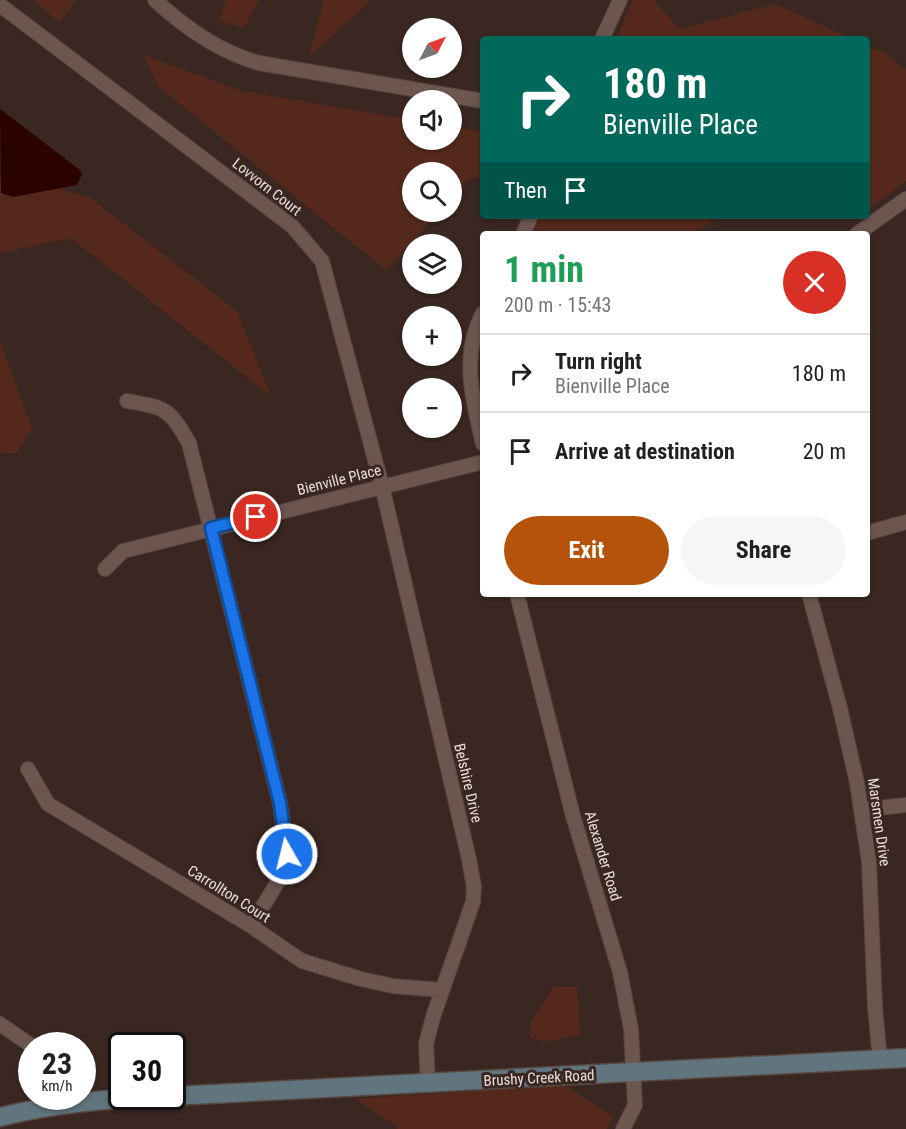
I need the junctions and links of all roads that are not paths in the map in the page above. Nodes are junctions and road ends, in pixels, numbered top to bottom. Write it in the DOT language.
graph roads {
  1 [pos="154,0"];
  2 [pos="620,0"];
  3 [pos="0,5"];
  4 [pos="603,36"];
  5 [pos="480,100"];
  6 [pos="906,199"];
  7 [pos="861,231"];
  8 [pos="480,321"];
  9 [pos="127,401"];
  10 [pos="480,429"];
  11 [pos="480,463"];
  12 [pos="382,486"];
  13 [pos="906,522"];
  14 [pos="211,528"];
  15 [pos="870,532"];
  16 [pos="105,569"];
  17 [pos="518,597"];
  18 [pos="810,597"];
  19 [pos="28,769"];
  20 [pos="906,805"];
  21 [pos="861,810"];
  22 [pos="251,926"];
  23 [pos="442,990"];
  24 [pos="0,1024"];
  25 [pos="18,1037"];
  26 [pos="906,1058"];
  27 [pos="880,1059"];
  28 [pos="634,1073"];
  29 [pos="428,1084"];
  30 [pos="186,1095"];
  31 [pos="24,1110"];
  32 [pos="0,1117"];
  33 [pos="623,1129"];
  1 -- 5 [label="street"];
  2 -- 4 [label="street"];
  3 -- 12 [label="street, Lovvorn Court"];
  6 -- 7 [label="street"];
  8 -- 10 [label="street"];
  9 -- 14 [label="street"];
  11 -- 12 [label="street, Bienville Place"];
  12 -- 14 [label="street, Bienville Place"];
  12 -- 23 [label="street, Belshire Drive"];
  13 -- 15 [label="street"];
  14 -- 16 [label="street, Bienville Place"];
  14 -- 22 [label="street"];
  17 -- 28 [label="street, Alexander Road"];
  18 -- 21 [label="street, Marsmen Drive"];
  19 -- 22 [label="street, Carrollton Court"];
  20 -- 21 [label="street"];
  21 -- 27 [label="street, Marsmen Drive"];
  22 -- 23 [label="street, Carrollton Court"];
  23 -- 29 [label="street, Belshire Drive"];
  24 -- 25 [label="street"];
  26 -- 27 [label="main road, Brushy Creek Road"];
  27 -- 28 [label="main road, Brushy Creek Road"];
  28 -- 29 [label="main road, Brushy Creek Road"];
  28 -- 33 [label="street, Alexander Road"];
  29 -- 30 [label="main road, Brushy Creek Road"];
  31 -- 32 [label="main road"];
}
